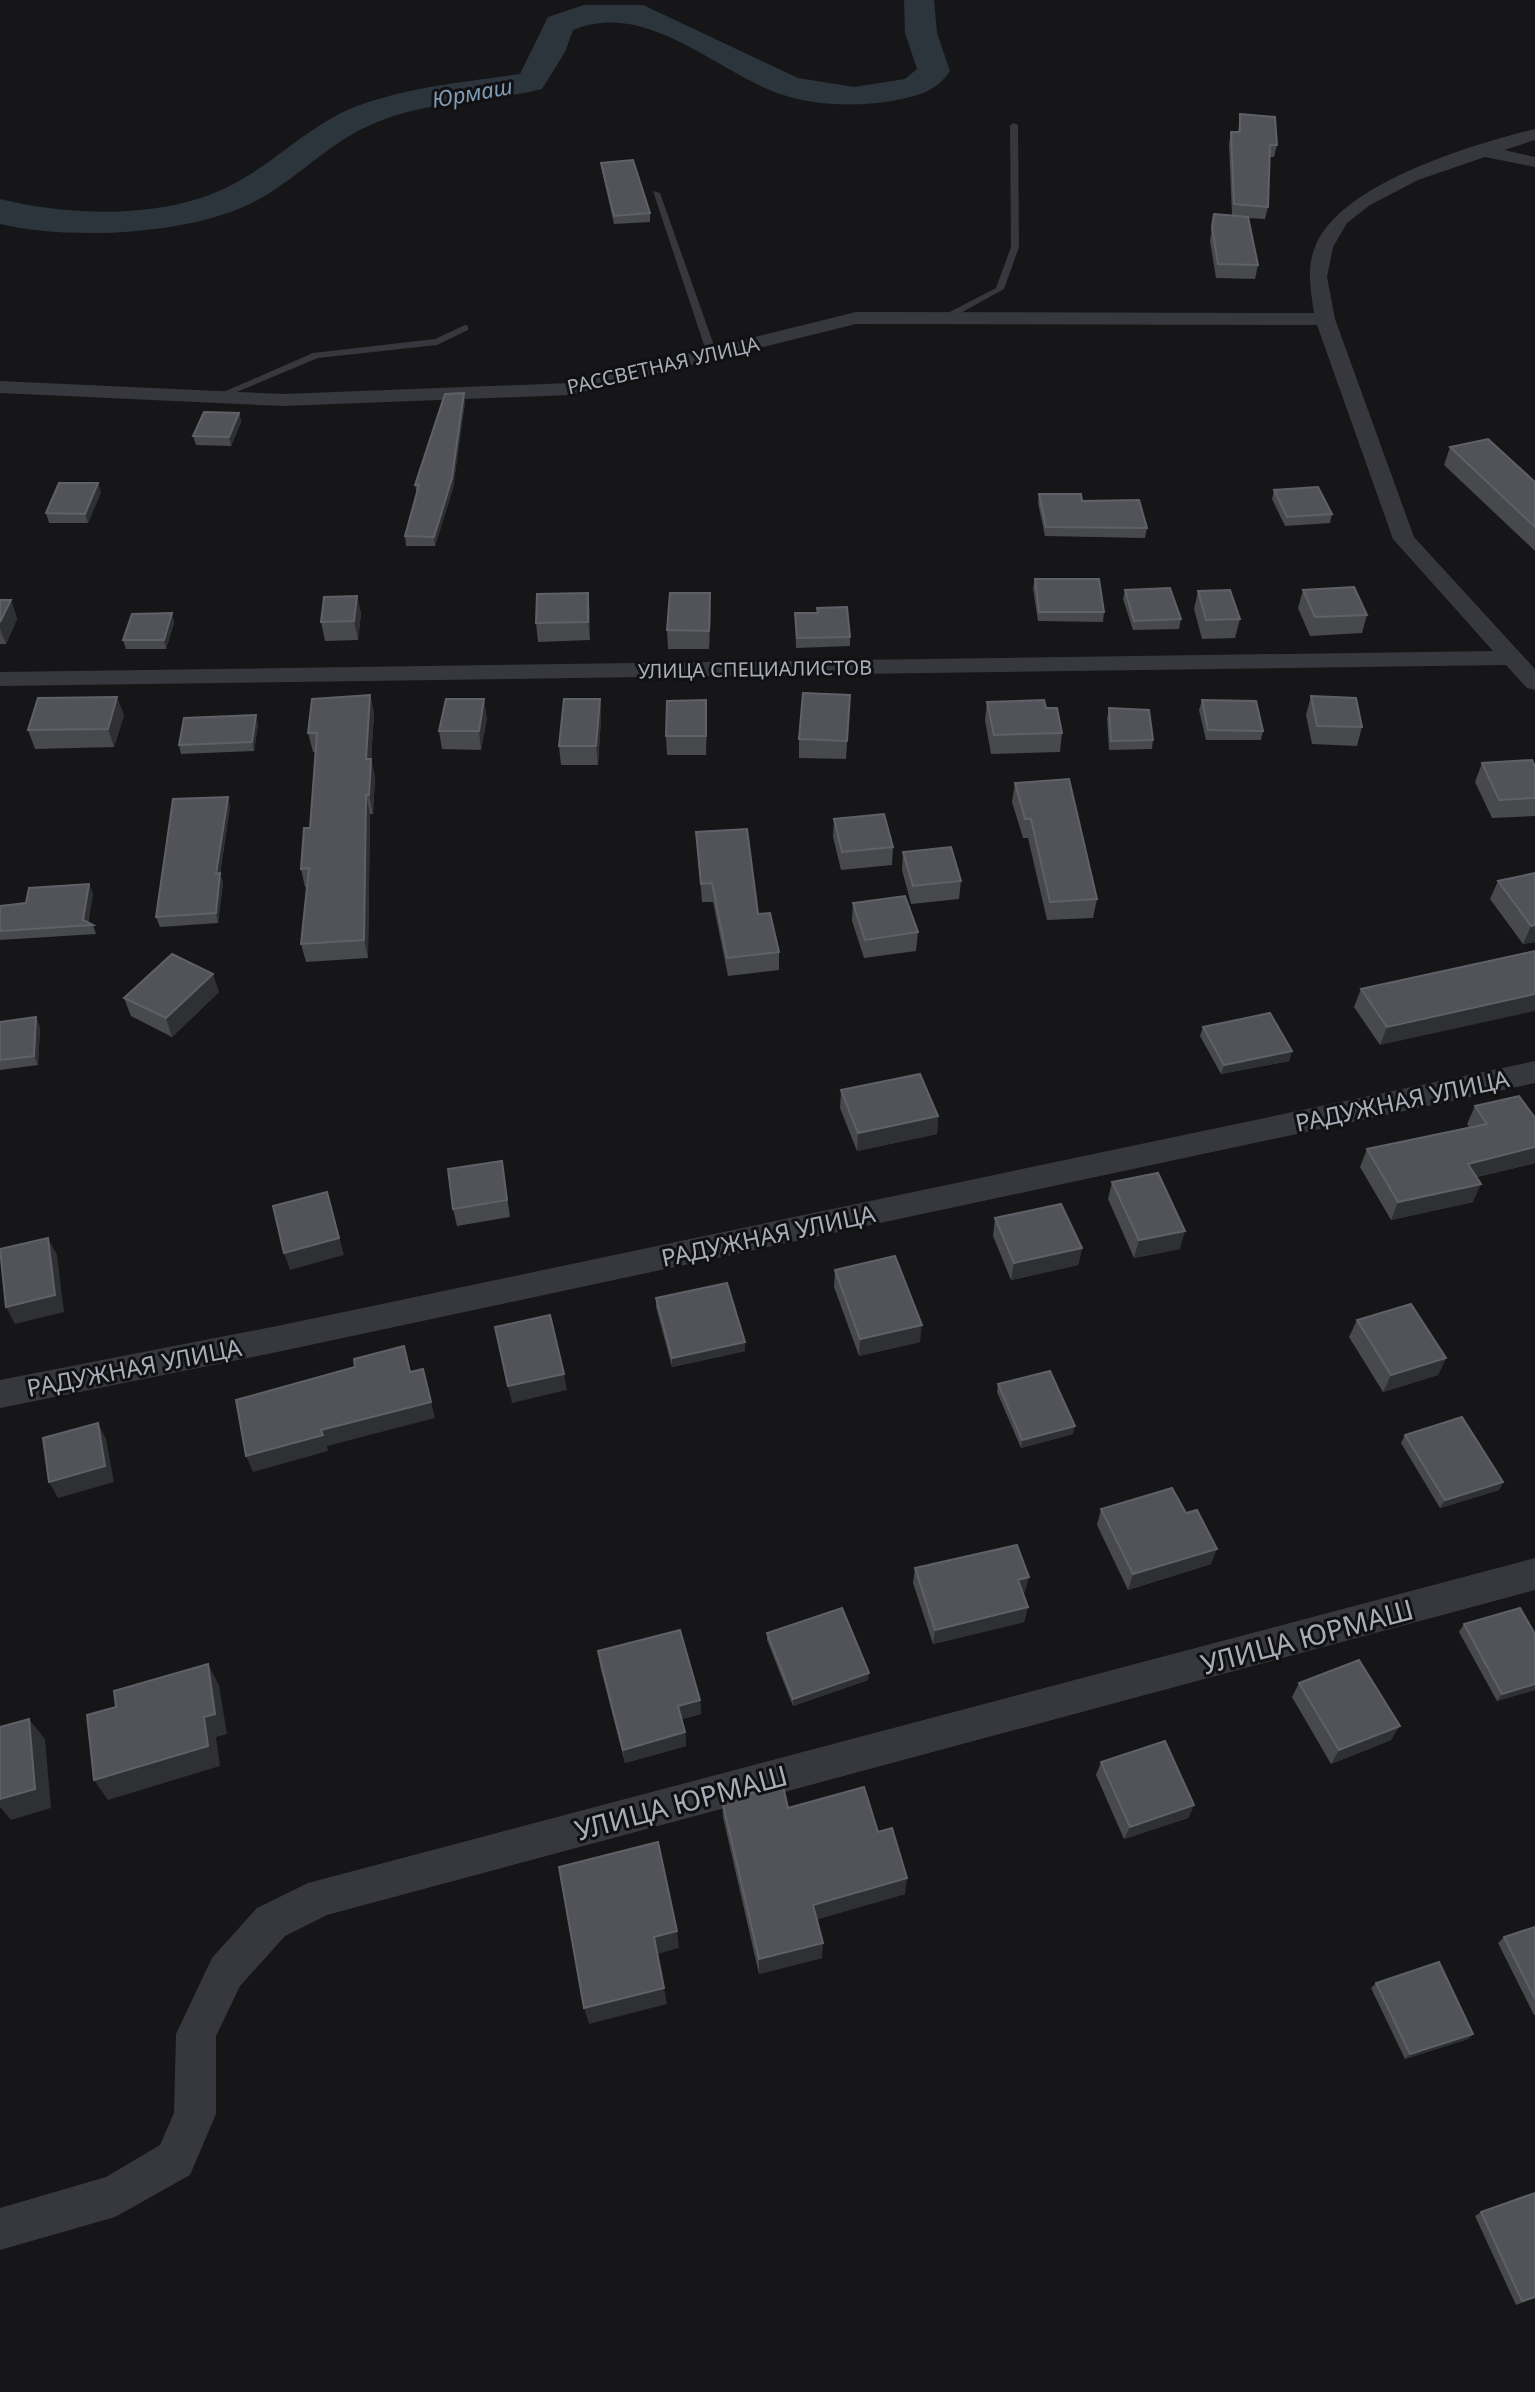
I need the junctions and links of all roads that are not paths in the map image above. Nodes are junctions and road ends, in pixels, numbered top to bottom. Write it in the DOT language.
graph roads {
  1 [pos="1014,125"];
  2 [pos="1535,134"];
  3 [pos="1484,151"];
  4 [pos="1535,162"];
  5 [pos="656,193"];
  6 [pos="945,318"];
  7 [pos="1325,319"];
  8 [pos="465,328"];
  9 [pos="712,354"];
  10 [pos="0,387"];
  11 [pos="217,397"];
  12 [pos="1511,658"];
  13 [pos="0,679"];
  14 [pos="1535,683"];
  15 [pos="1535,1072"];
  16 [pos="0,1394"];
  17 [pos="1535,1574"];
  18 [pos="0,2229"];
  1 -- 6 [label="lane"];
  2 -- 3 [label="street"];
  3 -- 4 [label="street"];
  3 -- 7 [label="street"];
  5 -- 9 [label="lane"];
  6 -- 7 [label="street, РАССВЕТНАЯ УЛИЦА"];
  6 -- 9 [label="street, РАССВЕТНАЯ УЛИЦА"];
  7 -- 12 [label="street"];
  8 -- 11 [label="lane"];
  9 -- 11 [label="street, РАССВЕТНАЯ УЛИЦА"];
  10 -- 11 [label="street, РАССВЕТНАЯ УЛИЦА"];
  12 -- 13 [label="street, УЛИЦА СПЕЦИАЛИСТОВ"];
  12 -- 14 [label="street"];
  15 -- 16 [label="street, РАДУЖНАЯ УЛИЦА"];
  17 -- 18 [label="street, УЛИЦА ЮРМАШ"];
}
